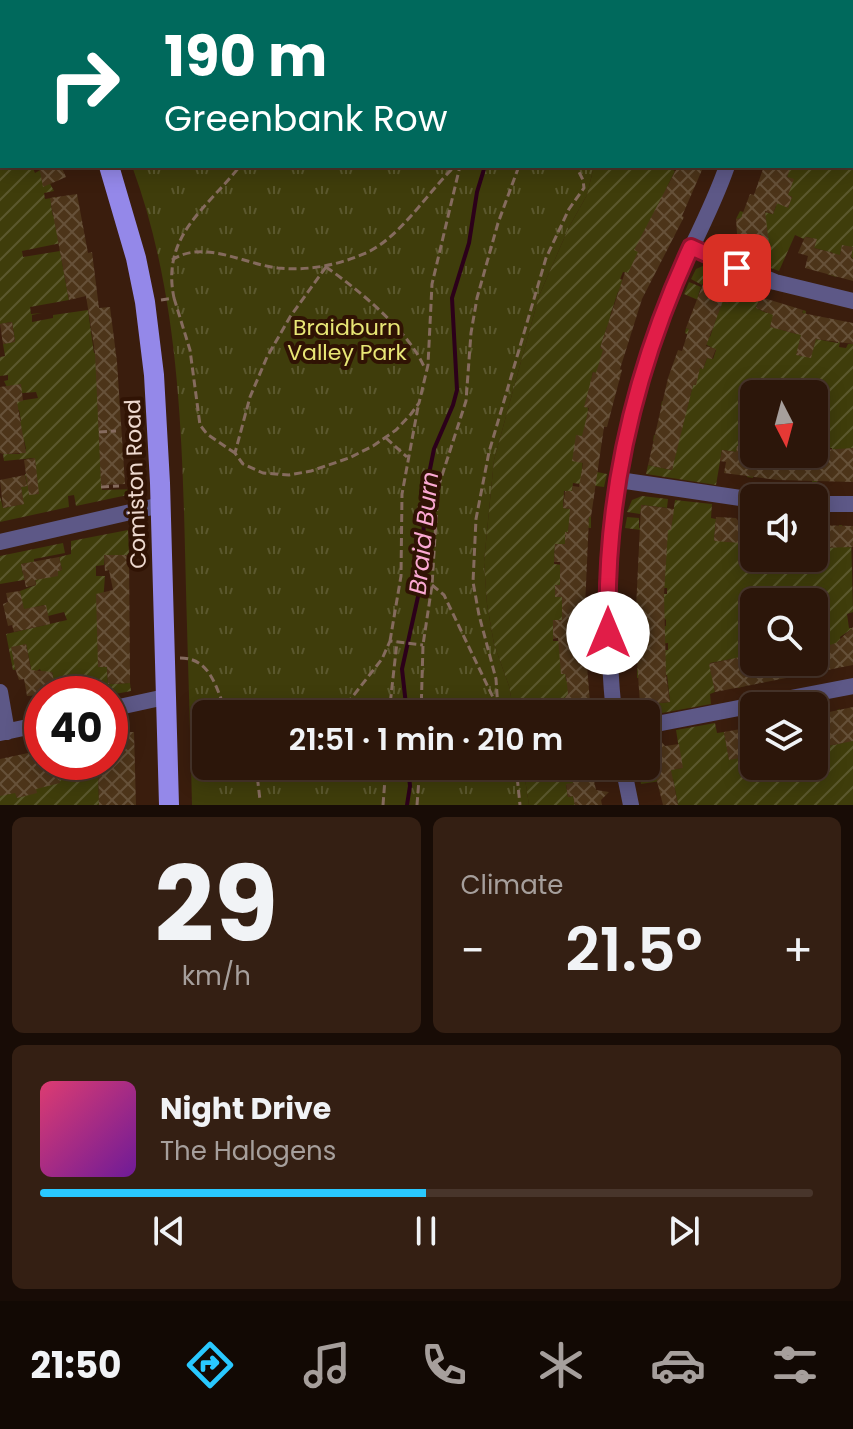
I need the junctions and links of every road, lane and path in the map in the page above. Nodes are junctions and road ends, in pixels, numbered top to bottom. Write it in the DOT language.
graph roads {
  1 [pos="110,168"];
  2 [pos="238,168"];
  3 [pos="455,168"];
  4 [pos="457,168"];
  5 [pos="518,168"];
  6 [pos="577,168"];
  7 [pos="726,168"];
  8 [pos="691,247"];
  9 [pos="172,260"];
  10 [pos="326,267"];
  11 [pos="174,298"];
  12 [pos="853,301"];
  13 [pos="145,302"];
  14 [pos="426,371"];
  15 [pos="419,403"];
  16 [pos="116,431"];
  17 [pos="99,432"];
  18 [pos="385,438"];
  19 [pos="235,453"];
  20 [pos="407,457"];
  21 [pos="619,480"];
  22 [pos="119,486"];
  23 [pos="101,487"];
  24 [pos="740,498"];
  25 [pos="828,504"];
  26 [pos="853,504"];
  27 [pos="161,505"];
  28 [pos="0,542"];
  29 [pos="432,585"];
  30 [pos="390,641"];
  31 [pos="397,642"];
  32 [pos="423,645"];
  33 [pos="164,658"];
  34 [pos="853,686"];
  35 [pos="0,692"];
  36 [pos="165,697"];
  37 [pos="221,700"];
  38 [pos="350,700"];
  39 [pos="391,700"];
  40 [pos="421,700"];
  41 [pos="494,700"];
  42 [pos="497,700"];
  43 [pos="613,700"];
  44 [pos="128,705"];
  45 [pos="660,723"];
  46 [pos="24,728"];
  47 [pos="3,732"];
  48 [pos="258,780"];
  49 [pos="385,780"];
  50 [pos="419,780"];
  51 [pos="517,780"];
  52 [pos="626,780"];
  53 [pos="260,800"];
  54 [pos="169,805"];
  55 [pos="383,805"];
  56 [pos="417,805"];
  57 [pos="520,805"];
  58 [pos="631,805"];
  1 -- 13 [label="main road, Comiston Road"];
  2 -- 9 [label="path"];
  3 -- 10 [label="path"];
  4 -- 14 [label="path"];
  5 -- 29 [label="path"];
  6 -- 42 [label="path"];
  7 -- 8 [label="street"];
  8 -- 12 [label="street"];
  8 -- 21 [label="street"];
  9 -- 10 [label="path"];
  9 -- 11 [label="path"];
  10 -- 14 [label="path"];
  10 -- 19 [label="path"];
  11 -- 13 [label="path"];
  11 -- 19 [label="path"];
  13 -- 27 [label="main road, Comiston Road"];
  14 -- 15 [label="path"];
  15 -- 18 [label="path"];
  15 -- 20 [label="path"];
  16 -- 17 [label="path"];
  18 -- 19 [label="path"];
  18 -- 20 [label="path"];
  20 -- 30 [label="path"];
  21 -- 24 [label="street"];
  21 -- 43 [label="street"];
  22 -- 23 [label="path"];
  25 -- 26 [label="street"];
  27 -- 28 [label="street"];
  27 -- 33 [label="main road, Comiston Road"];
  29 -- 32 [label="path"];
  29 -- 41 [label="path"];
  30 -- 31 [label="path"];
  30 -- 38 [label="path"];
  31 -- 32 [label="path"];
  31 -- 39 [label="path"];
  32 -- 40 [label="path"];
  33 -- 36 [label="main road, Comiston Road"];
  33 -- 37 [label="path"];
  34 -- 45 [label="street"];
  35 -- 47 [label="street"];
  36 -- 44 [label="street"];
  36 -- 54 [label="main road, Comiston Road"];
  46 -- 47 [label="street"];
  48 -- 53 [label="path"];
  49 -- 55 [label="path"];
  50 -- 56 [label="path"];
  51 -- 57 [label="path"];
  52 -- 58 [label="street"];
}
